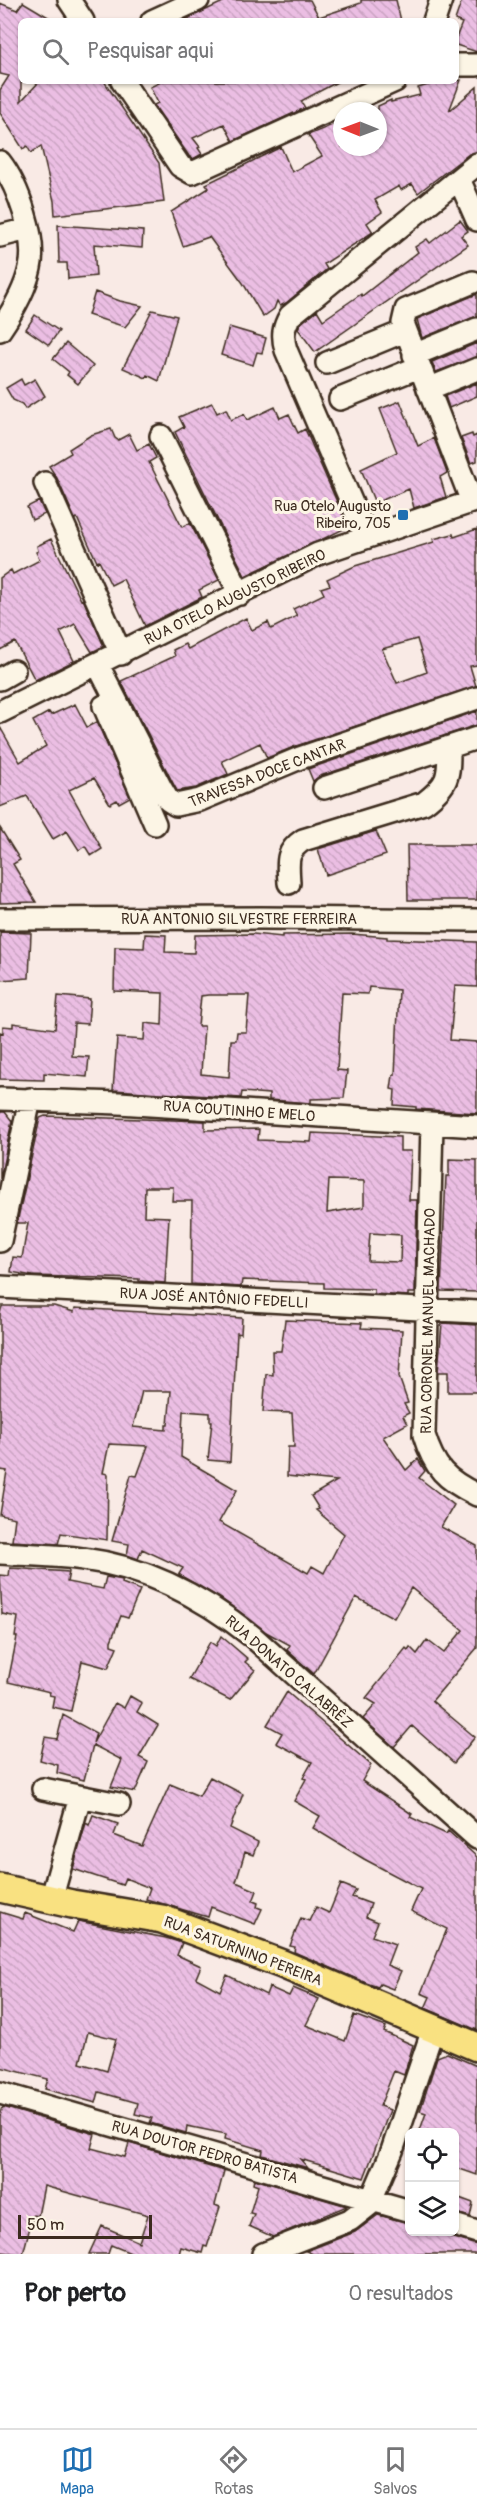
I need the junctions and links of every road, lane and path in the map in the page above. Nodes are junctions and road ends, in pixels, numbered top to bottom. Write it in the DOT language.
graph roads {
  1 [pos="69,0"];
  2 [pos="198,0"];
  3 [pos="441,0"];
  4 [pos="81,18"];
  5 [pos="159,18"];
  6 [pos="435,18"];
  7 [pos="459,64"];
  8 [pos="477,65"];
  9 [pos="124,84"];
  10 [pos="388,84"];
  11 [pos="0,162"];
  12 [pos="477,164"];
  13 [pos="459,178"];
  14 [pos="477,220"];
  15 [pos="28,230"];
  16 [pos="0,236"];
  17 [pos="473,282"];
  18 [pos="477,329"];
  19 [pos="0,330"];
  20 [pos="405,331"];
  21 [pos="417,361"];
  22 [pos="327,363"];
  23 [pos="477,369"];
  24 [pos="428,389"];
  25 [pos="340,399"];
  26 [pos="160,436"];
  27 [pos="45,483"];
  28 [pos="474,501"];
  29 [pos="366,536"];
  30 [pos="240,594"];
  31 [pos="121,654"];
  32 [pos="92,668"];
  33 [pos="477,698"];
  34 [pos="0,712"];
  35 [pos="477,738"];
  36 [pos="449,747"];
  37 [pos="324,789"];
  38 [pos="155,824"];
  39 [pos="289,883"];
  40 [pos="0,919"];
  41 [pos="477,920"];
  42 [pos="0,1099"];
  43 [pos="30,1099"];
  44 [pos="432,1124"];
  45 [pos="477,1126"];
  46 [pos="0,1241"];
  47 [pos="0,1287"];
  48 [pos="428,1308"];
  49 [pos="477,1312"];
  50 [pos="477,1495"];
  51 [pos="0,1552"];
  52 [pos="43,1790"];
  53 [pos="81,1797"];
  54 [pos="119,1804"];
  55 [pos="477,1838"];
  56 [pos="0,1888"];
  57 [pos="51,1900"];
  58 [pos="433,2029"];
  59 [pos="477,2047"];
  60 [pos="0,2093"];
  61 [pos="373,2200"];
  62 [pos="405,2210"];
  63 [pos="459,2227"];
  64 [pos="477,2232"];
  65 [pos="263,2254"];
  1 -- 4 [label="street"];
  2 -- 5 [label="street"];
  3 -- 6 [label="street"];
  7 -- 8 [label="street"];
  9 -- 10 [label="street"];
  11 -- 15 [label="street"];
  12 -- 13 [label="street"];
  13 -- 14 [label="street"];
  13 -- 29 [label="street"];
  15 -- 16 [label="street"];
  15 -- 19 [label="street"];
  17 -- 20 [label="street"];
  18 -- 21 [label="street"];
  20 -- 21 [label="street"];
  20 -- 22 [label="street"];
  21 -- 24 [label="street"];
  21 -- 25 [label="street"];
  23 -- 24 [label="street"];
  24 -- 28 [label="street"];
  26 -- 30 [label="street"];
  27 -- 31 [label="street"];
  28 -- 29 [label="street, RUA OTELO AUGUSTO RIBEIRO"];
  29 -- 30 [label="street, RUA OTELO AUGUSTO RIBEIRO"];
  30 -- 31 [label="street, RUA OTELO AUGUSTO RIBEIRO"];
  31 -- 32 [label="street, RUA OTELO AUGUSTO RIBEIRO"];
  32 -- 33 [label="street, TRAVESSA DOCE CANTAR"];
  32 -- 34 [label="street, RUA OTELO AUGUSTO RIBEIRO"];
  32 -- 38 [label="street"];
  35 -- 36 [label="street"];
  36 -- 37 [label="street"];
  36 -- 39 [label="street"];
  40 -- 41 [label="street, RUA ANTONIO SILVESTRE FERREIRA"];
  42 -- 43 [label="street, RUA COUTINHO E MELO"];
  43 -- 44 [label="street, RUA COUTINHO E MELO"];
  43 -- 46 [label="street"];
  44 -- 45 [label="street, RUA COUTINHO E MELO"];
  44 -- 48 [label="street, RUA CORONEL MANUEL MACHADO"];
  47 -- 48 [label="street, RUA JOSÉ ANTÔNIO FEDELLI"];
  48 -- 49 [label="street, RUA JOSÉ ANTÔNIO FEDELLI"];
  48 -- 50 [label="street, RUA CORONEL MANUEL MACHADO"];
  51 -- 55 [label="street, RUA DONATO CALABRÊZ"];
  52 -- 53 [label="street"];
  53 -- 54 [label="street"];
  53 -- 57 [label="street"];
  56 -- 57 [label="main road, RUA SATURNINO PEREIRA"];
  57 -- 58 [label="main road, RUA SATURNINO PEREIRA"];
  58 -- 59 [label="main road, RUA SATURNINO PEREIRA"];
  58 -- 61 [label="street"];
  60 -- 61 [label="street, RUA DOUTOR PEDRO BATISTA"];
  61 -- 62 [label="street, RUA DOUTOR PEDRO BATISTA"];
  61 -- 65 [label="street"];
  63 -- 64 [label="street"];
}
